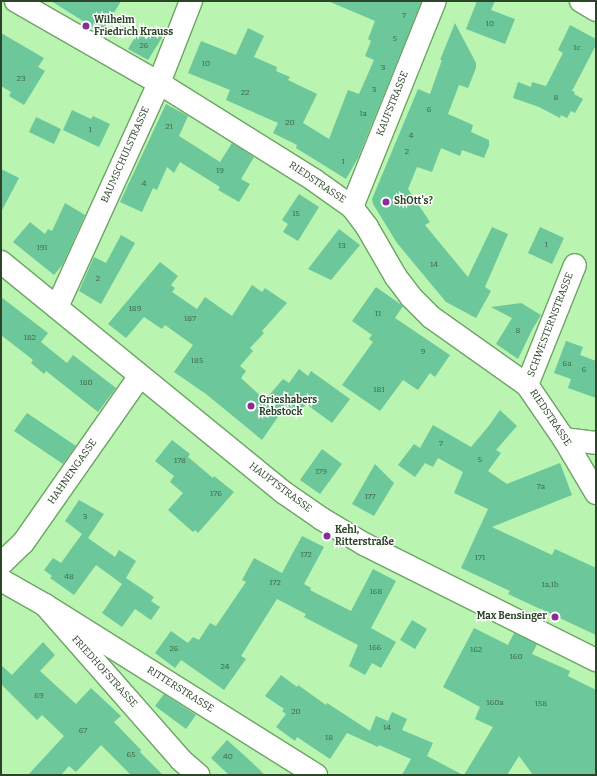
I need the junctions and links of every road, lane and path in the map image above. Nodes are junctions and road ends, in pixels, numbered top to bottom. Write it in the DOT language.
graph roads {
  1 [pos="16,1"];
  2 [pos="191,1"];
  3 [pos="434,1"];
  4 [pos="581,1"];
  5 [pos="596,10"];
  6 [pos="159,83"];
  7 [pos="352,207"];
  8 [pos="1,262"];
  9 [pos="575,265"];
  10 [pos="57,306"];
  11 [pos="140,376"];
  12 [pos="528,385"];
  13 [pos="564,439"];
  14 [pos="596,443"];
  15 [pos="596,493"];
  16 [pos="1,564"];
  17 [pos="1,580"];
  18 [pos="44,605"];
  19 [pos="596,660"];
  20 [pos="198,775"];
  21 [pos="316,775"];
  1 -- 6 [label="street, RIEDSTRASSE"];
  2 -- 6 [label="street, BAUMSCHULSTRASSE"];
  3 -- 7 [label="street, KAUFSTRASSE"];
  4 -- 5 [label="street"];
  6 -- 7 [label="street, RIEDSTRASSE"];
  6 -- 10 [label="street, BAUMSCHULSTRASSE"];
  7 -- 12 [label="street, RIEDSTRASSE"];
  8 -- 10 [label="street, HAUPTSTRASSE"];
  9 -- 12 [label="street, SCHWESTERNSTRASSE"];
  10 -- 11 [label="street, HAUPTSTRASSE"];
  11 -- 16 [label="street, HAHNENGASSE"];
  11 -- 19 [label="street, HAUPTSTRASSE"];
  12 -- 13 [label="street, RIEDSTRASSE"];
  13 -- 14 [label="street"];
  13 -- 15 [label="street, RIEDSTRASSE"];
  17 -- 18 [label="street, FRIEDHOFSTRASSE"];
  18 -- 20 [label="street, FRIEDHOFSTRASSE"];
  18 -- 21 [label="street, RITTERSTRASSE"];
}
